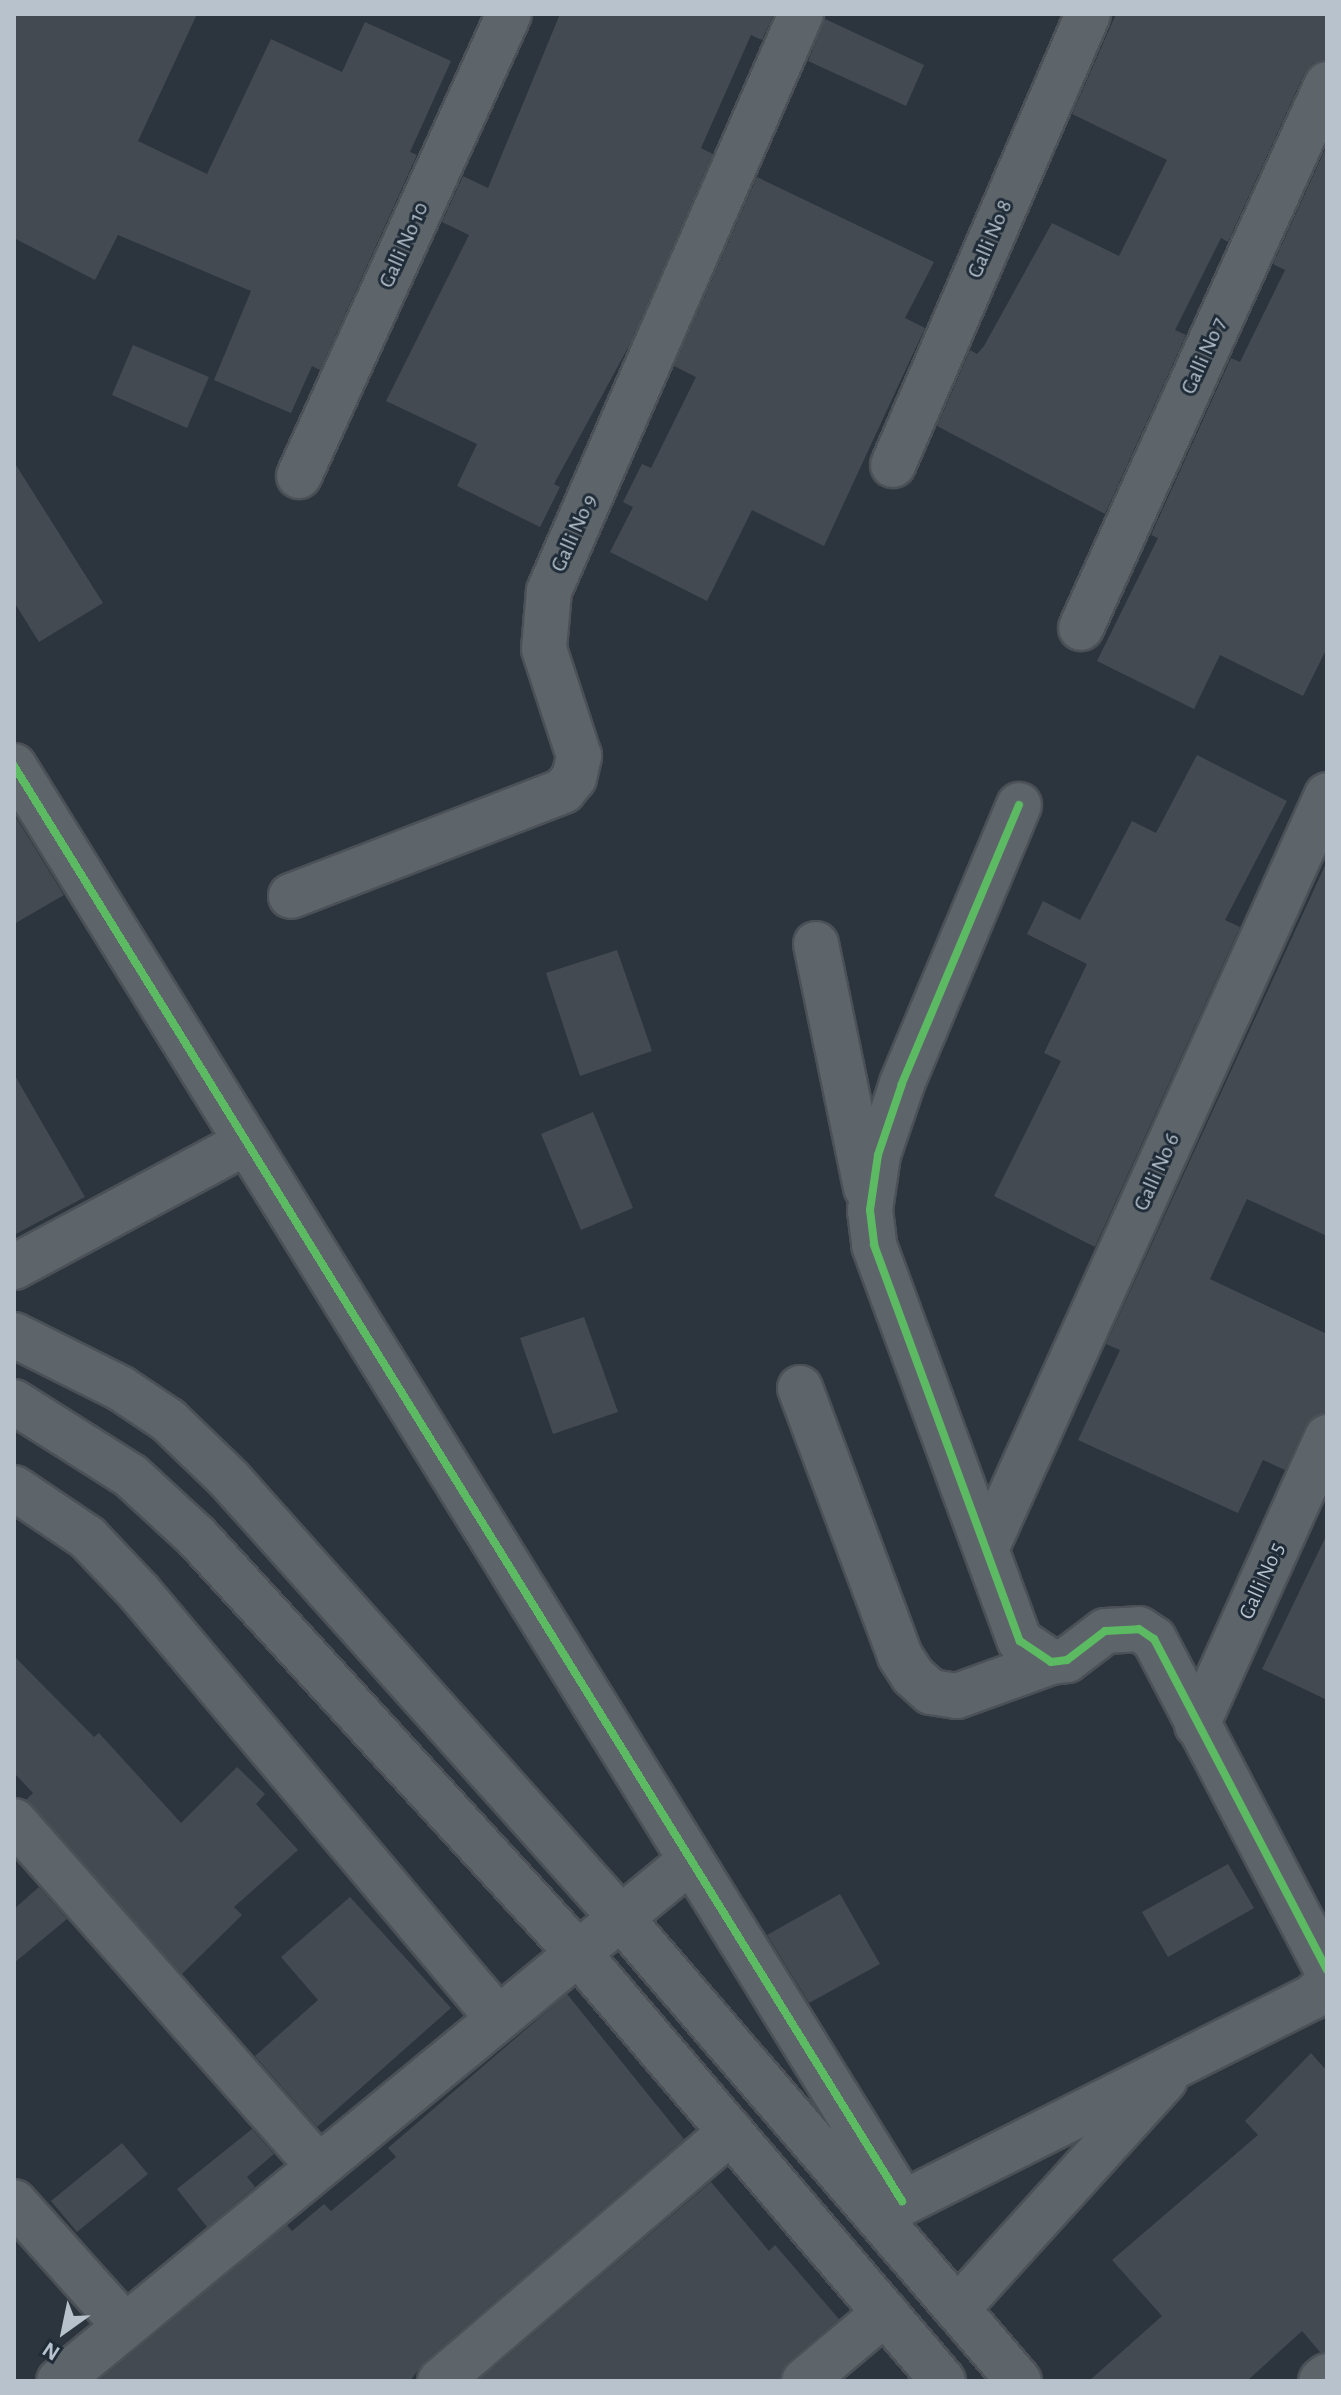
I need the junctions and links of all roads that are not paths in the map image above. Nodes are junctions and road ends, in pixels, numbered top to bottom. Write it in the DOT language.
graph roads {
  1 [pos="509,14"];
  2 [pos="801,14"];
  3 [pos="1088,14"];
  4 [pos="1327,84"];
  5 [pos="893,465"];
  6 [pos="299,476"];
  7 [pos="1081,628"];
  8 [pos="14,766"];
  9 [pos="1327,795"];
  10 [pos="1019,805"];
  11 [pos="291,896"];
  12 [pos="816,944"];
  13 [pos="247,1142"];
  14 [pos="870,1210"];
  15 [pos="14,1267"];
  16 [pos="14,1335"];
  17 [pos="800,1388"];
  18 [pos="14,1402"];
  19 [pos="1327,1437"];
  20 [pos="14,1488"];
  21 [pos="987,1547"];
  22 [pos="1051,1662"];
  23 [pos="1197,1725"];
  24 [pos="14,1821"];
  25 [pos="690,1861"];
  26 [pos="620,1917"];
  27 [pos="577,1952"];
  28 [pos="1327,1970"];
  29 [pos="1327,1984"];
  30 [pos="497,2017"];
  31 [pos="1182,2061"];
  32 [pos="731,2132"];
  33 [pos="318,2166"];
  34 [pos="14,2202"];
  35 [pos="889,2208"];
  36 [pos="825,2242"];
  37 [pos="957,2309"];
  38 [pos="885,2313"];
  39 [pos="125,2326"];
  40 [pos="1327,2376"];
  41 [pos="59,2381"];
  42 [pos="440,2381"];
  43 [pos="804,2381"];
  44 [pos="943,2381"];
  45 [pos="1019,2381"];
  46 [pos="1321,2381"];
  1 -- 6 [label="street, Galli No 10"];
  2 -- 11 [label="street, Galli No 9"];
  3 -- 5 [label="street, Galli No 8"];
  4 -- 7 [label="street, Galli No 7"];
  8 -- 13 [label="street"];
  9 -- 21 [label="street, Galli No 6"];
  10 -- 14 [label="street"];
  12 -- 14 [label="street"];
  13 -- 15 [label="street"];
  13 -- 25 [label="street"];
  14 -- 21 [label="street"];
  16 -- 26 [label="street"];
  17 -- 22 [label="street"];
  18 -- 27 [label="street"];
  19 -- 23 [label="street, Galli No 5"];
  20 -- 30 [label="street"];
  21 -- 22 [label="street"];
  22 -- 23 [label="street"];
  23 -- 28 [label="street"];
  24 -- 33 [label="street"];
  25 -- 26 [label="street"];
  25 -- 35 [label="street"];
  26 -- 27 [label="street"];
  26 -- 35 [label="street"];
  27 -- 30 [label="street"];
  27 -- 32 [label="street"];
  29 -- 31 [label="street"];
  30 -- 33 [label="street"];
  31 -- 35 [label="street"];
  31 -- 37 [label="street"];
  32 -- 36 [label="street"];
  32 -- 42 [label="street"];
  33 -- 39 [label="street"];
  34 -- 39 [label="street"];
  35 -- 36 [label="street"];
  35 -- 37 [label="street"];
  36 -- 38 [label="street"];
  37 -- 45 [label="street"];
  38 -- 43 [label="street"];
  38 -- 44 [label="street"];
  39 -- 41 [label="street"];
  40 -- 46 [label="street"];
}
